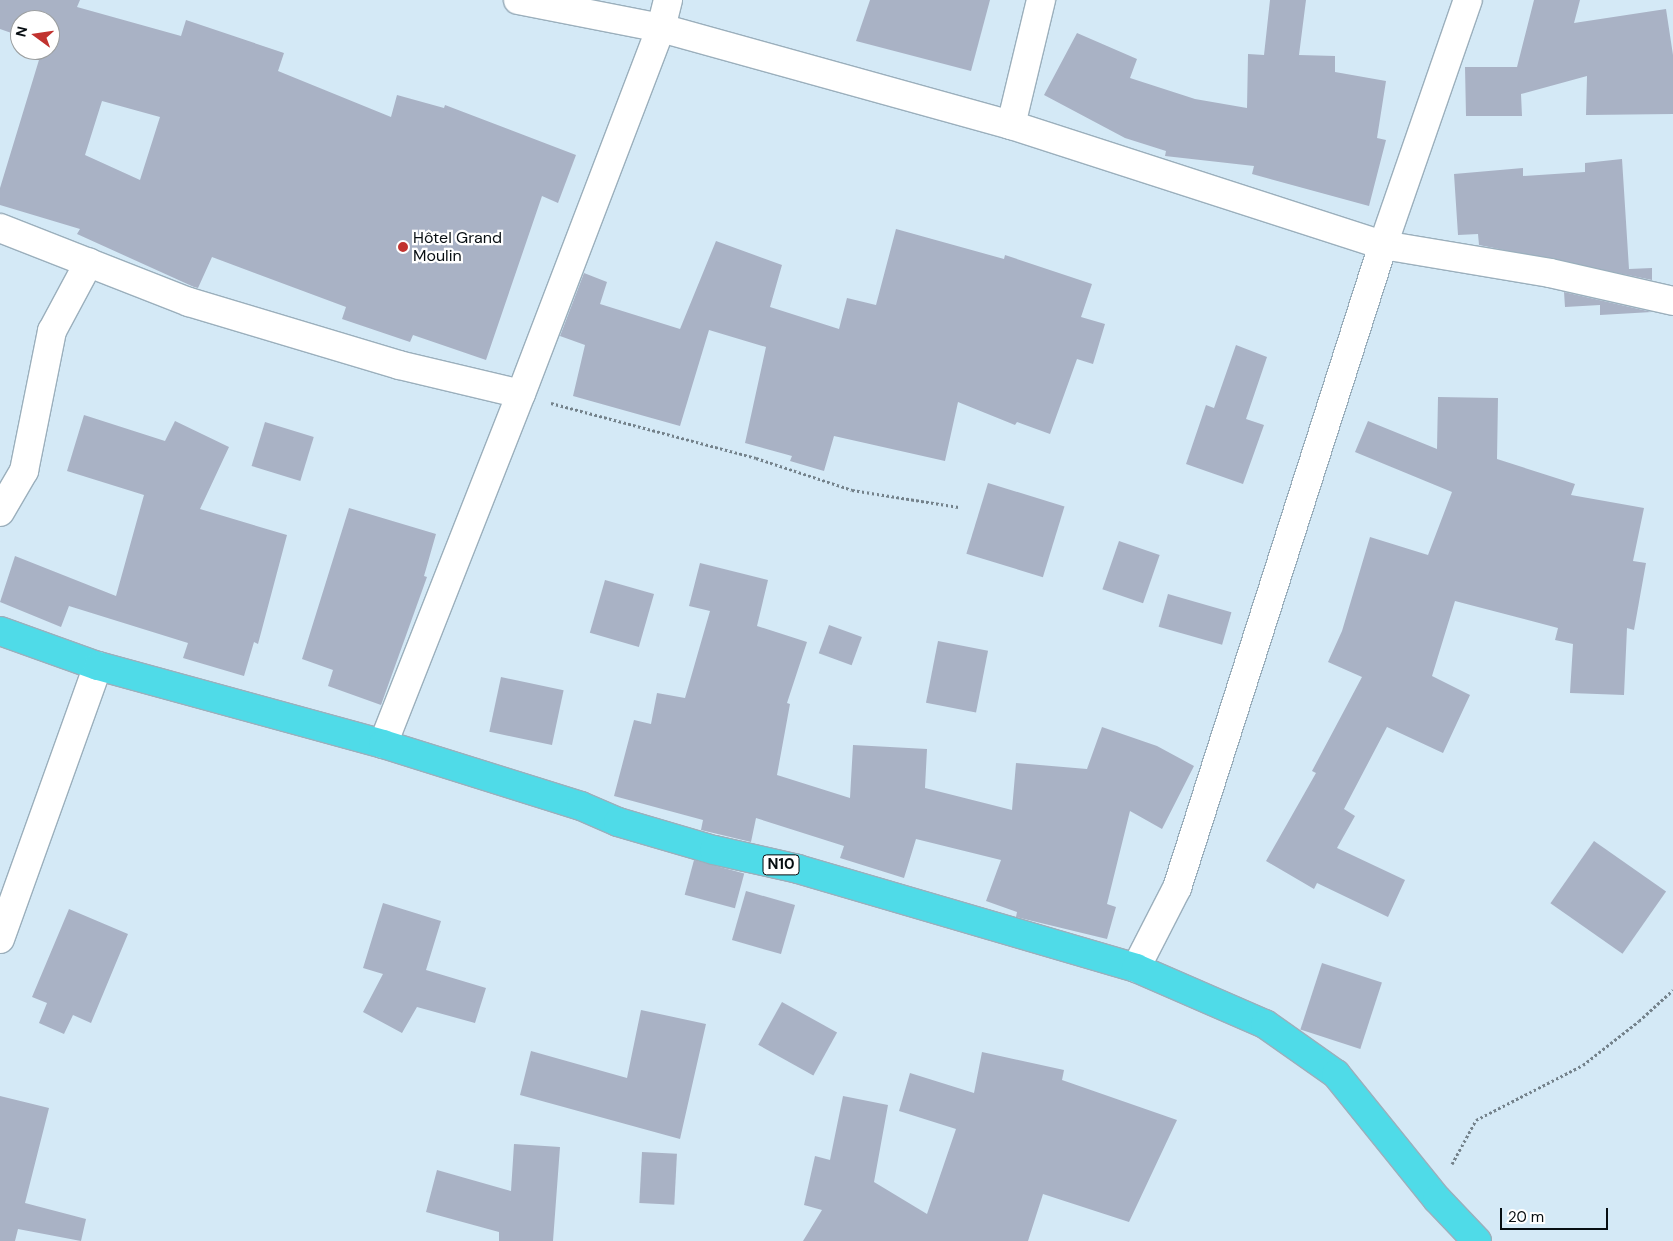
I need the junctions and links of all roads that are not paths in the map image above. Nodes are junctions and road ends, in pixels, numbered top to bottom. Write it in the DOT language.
graph roads {
  1 [pos="518,0"];
  2 [pos="668,0"];
  3 [pos="1041,0"];
  4 [pos="1468,0"];
  5 [pos="661,28"];
  6 [pos="1011,125"];
  7 [pos="0,228"];
  8 [pos="1383,245"];
  9 [pos="89,262"];
  10 [pos="1673,302"];
  11 [pos="521,394"];
  12 [pos="0,512"];
  13 [pos="0,631"];
  14 [pos="98,666"];
  15 [pos="382,744"];
  16 [pos="0,939"];
  17 [pos="1136,968"];
  18 [pos="1477,1241"];
  1 -- 5 [label="street"];
  2 -- 5 [label="street"];
  3 -- 6 [label="street"];
  4 -- 8 [label="street"];
  5 -- 6 [label="street"];
  5 -- 11 [label="street"];
  6 -- 8 [label="street"];
  7 -- 9 [label="street"];
  8 -- 10 [label="street"];
  8 -- 17 [label="street"];
  9 -- 11 [label="street"];
  9 -- 12 [label="street"];
  11 -- 15 [label="street"];
  13 -- 14 [label="highway, N10"];
  14 -- 15 [label="highway, N10"];
  14 -- 16 [label="street"];
  15 -- 17 [label="highway, N10"];
  17 -- 18 [label="highway, N10"];
}
